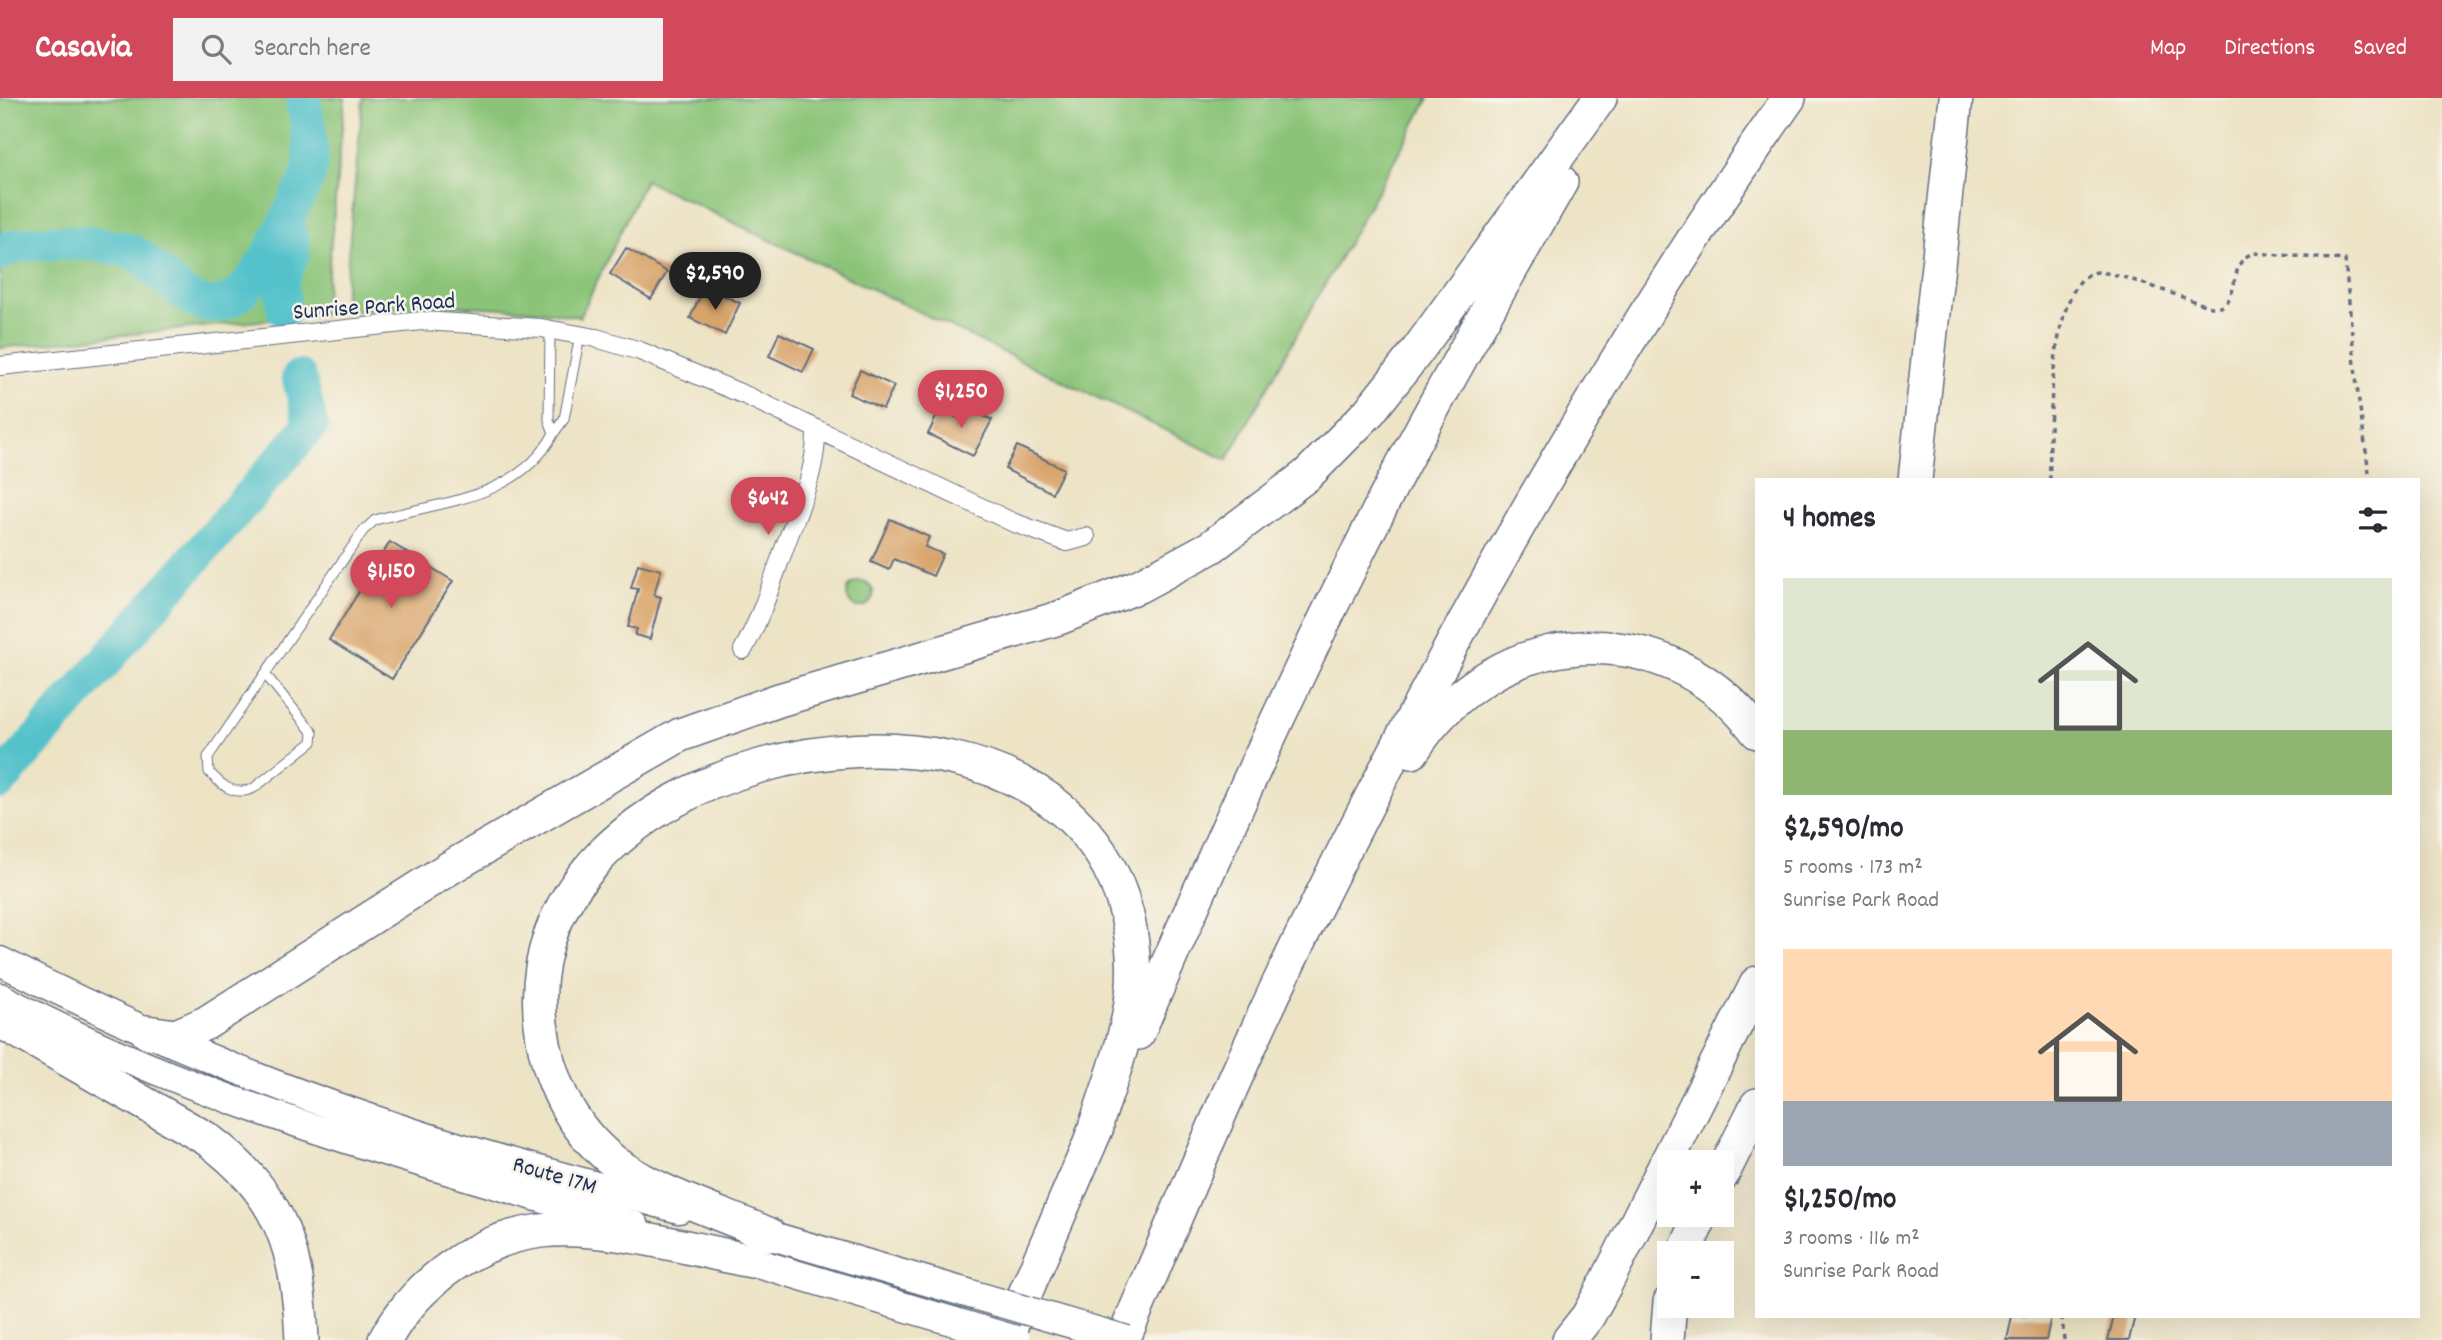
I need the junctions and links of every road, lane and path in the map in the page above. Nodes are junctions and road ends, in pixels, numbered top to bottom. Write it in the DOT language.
graph roads {
  1 [pos="1600,98"];
  2 [pos="1612,98"];
  3 [pos="1788,98"];
  4 [pos="1956,98"];
  5 [pos="550,330"];
  6 [pos="580,335"];
  7 [pos="0,366"];
  8 [pos="816,429"];
  9 [pos="554,433"];
  10 [pos="1915,478"];
  11 [pos="2050,478"];
  12 [pos="2370,478"];
  13 [pos="1086,537"];
  14 [pos="743,650"];
  15 [pos="265,674"];
  16 [pos="1755,730"];
  17 [pos="1320,900"];
  18 [pos="0,961"];
  19 [pos="1755,987"];
  20 [pos="0,997"];
  21 [pos="0,1021"];
  22 [pos="147,1032"];
  23 [pos="1755,1109"];
  24 [pos="1089,1146"];
  25 [pos="1734,1151"];
  26 [pos="761,1248"];
  27 [pos="1669,1318"];
  28 [pos="2062,1318"];
  29 [pos="302,1340"];
  30 [pos="386,1340"];
  31 [pos="1005,1340"];
  32 [pos="1016,1340"];
  33 [pos="1125,1340"];
  34 [pos="1569,1340"];
  35 [pos="1667,1340"];
  36 [pos="2064,1340"];
  1 -- 22 [label="highway"];
  2 -- 24 [label="highway"];
  3 -- 17 [label="highway"];
  4 -- 10 [label="highway"];
  5 -- 6 [label="street, Sunrise Park Road"];
  5 -- 7 [label="street, Sunrise Park Road"];
  5 -- 9 [label="lane"];
  6 -- 8 [label="street, Sunrise Park Road"];
  6 -- 9 [label="lane"];
  8 -- 13 [label="street, Sunrise Park Road"];
  8 -- 14 [label="street"];
  9 -- 15 [label="lane"];
  11 -- 12 [label="path"];
  15 -- 15 [label="lane"];
  16 -- 17 [label="highway"];
  17 -- 33 [label="highway"];
  18 -- 22 [label="main road, Route 17M"];
  19 -- 34 [label="highway"];
  20 -- 26 [label="main road, Route 17M"];
  21 -- 29 [label="highway"];
  22 -- 26 [label="main road, Route 17M"];
  23 -- 25 [label="highway"];
  24 -- 26 [label="highway"];
  24 -- 31 [label="highway"];
  26 -- 30 [label="highway"];
  26 -- 32 [label="main road, Route 17M, bridge"];
  26 -- 33 [label="main road, Route 17M, bridge"];
  27 -- 35 [label="highway"];
  28 -- 36 [label="path"];
}
